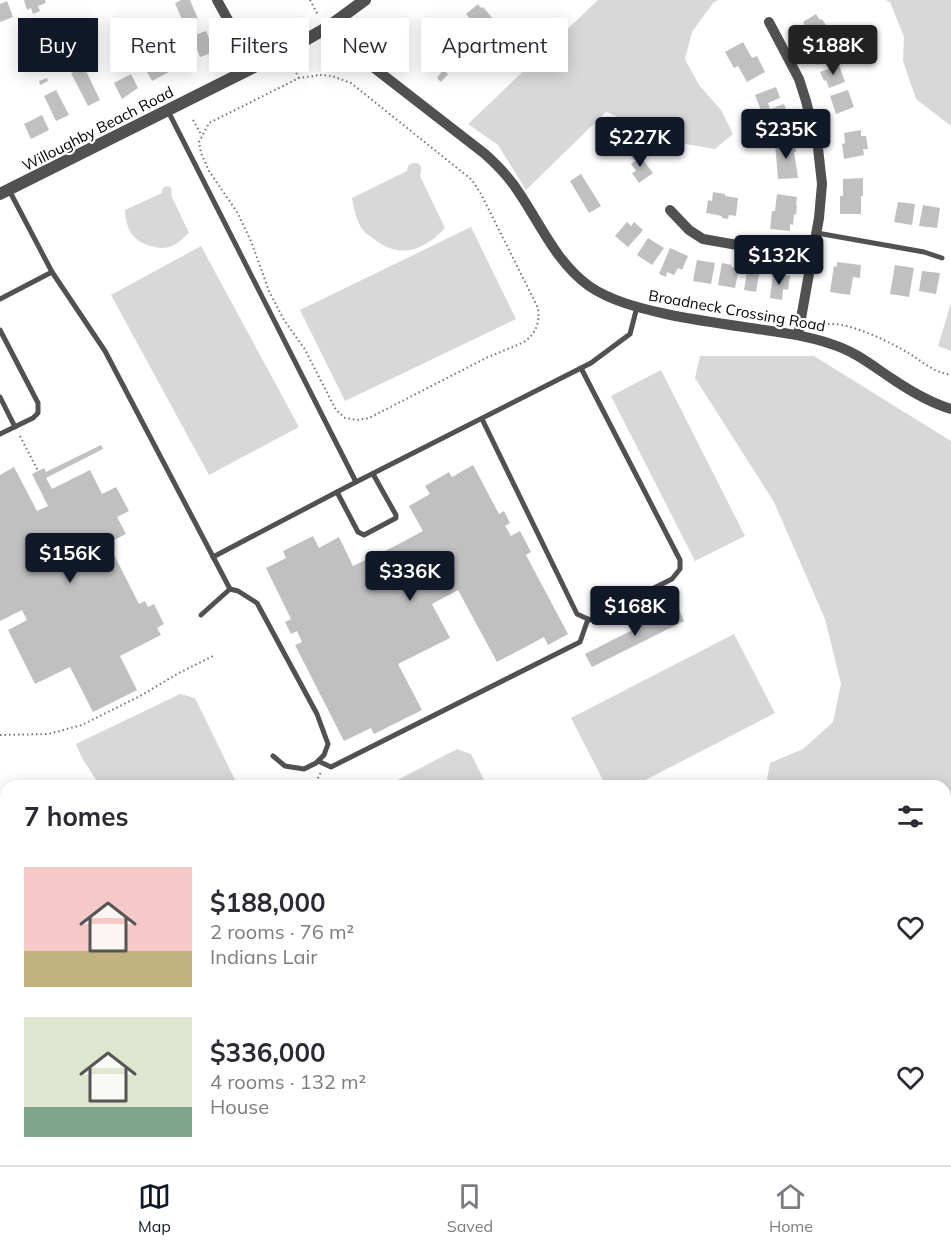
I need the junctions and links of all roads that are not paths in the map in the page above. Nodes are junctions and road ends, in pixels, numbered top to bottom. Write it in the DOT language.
graph roads {
  1 [pos="217,0"];
  2 [pos="365,0"];
  3 [pos="227,18"];
  4 [pos="340,18"];
  5 [pos="769,22"];
  6 [pos="244,72"];
  7 [pos="379,72"];
  8 [pos="168,111"];
  9 [pos="5,192"];
  10 [pos="670,210"];
  11 [pos="817,233"];
  12 [pos="812,258"];
  13 [pos="942,258"];
  14 [pos="52,272"];
  15 [pos="0,299"];
  16 [pos="637,307"];
  17 [pos="0,330"];
  18 [pos="798,335"];
  19 [pos="581,368"];
  20 [pos="0,397"];
  21 [pos="951,409"];
  22 [pos="482,419"];
  23 [pos="15,427"];
  24 [pos="0,434"];
  25 [pos="374,474"];
  26 [pos="356,482"];
  27 [pos="337,492"];
  28 [pos="213,557"];
  29 [pos="230,589"];
  30 [pos="201,615"];
  31 [pos="588,619"];
  32 [pos="273,756"];
  33 [pos="318,761"];
  1 -- 3 [label="street"];
  2 -- 4 [label="street, Willoughby Beach Road"];
  5 -- 11 [label="street"];
  6 -- 8 [label="street, Willoughby Beach Road"];
  7 -- 16 [label="street, Broadneck Crossing Road"];
  8 -- 9 [label="street, Willoughby Beach Road"];
  8 -- 26 [label="lane"];
  9 -- 14 [label="lane"];
  10 -- 12 [label="street"];
  11 -- 12 [label="street"];
  11 -- 13 [label="lane"];
  12 -- 18 [label="street"];
  14 -- 15 [label="lane"];
  14 -- 28 [label="lane"];
  16 -- 18 [label="street, Broadneck Crossing Road"];
  16 -- 19 [label="lane"];
  17 -- 23 [label="lane"];
  18 -- 21 [label="street, Broadneck Crossing Road"];
  19 -- 22 [label="lane"];
  19 -- 31 [label="lane"];
  20 -- 23 [label="lane"];
  22 -- 25 [label="lane"];
  22 -- 31 [label="lane"];
  23 -- 24 [label="lane"];
  25 -- 26 [label="lane"];
  25 -- 27 [label="lane"];
  26 -- 27 [label="lane"];
  27 -- 28 [label="lane"];
  28 -- 29 [label="lane"];
  29 -- 30 [label="lane"];
  29 -- 33 [label="lane"];
  31 -- 33 [label="lane"];
  32 -- 33 [label="lane"];
}
